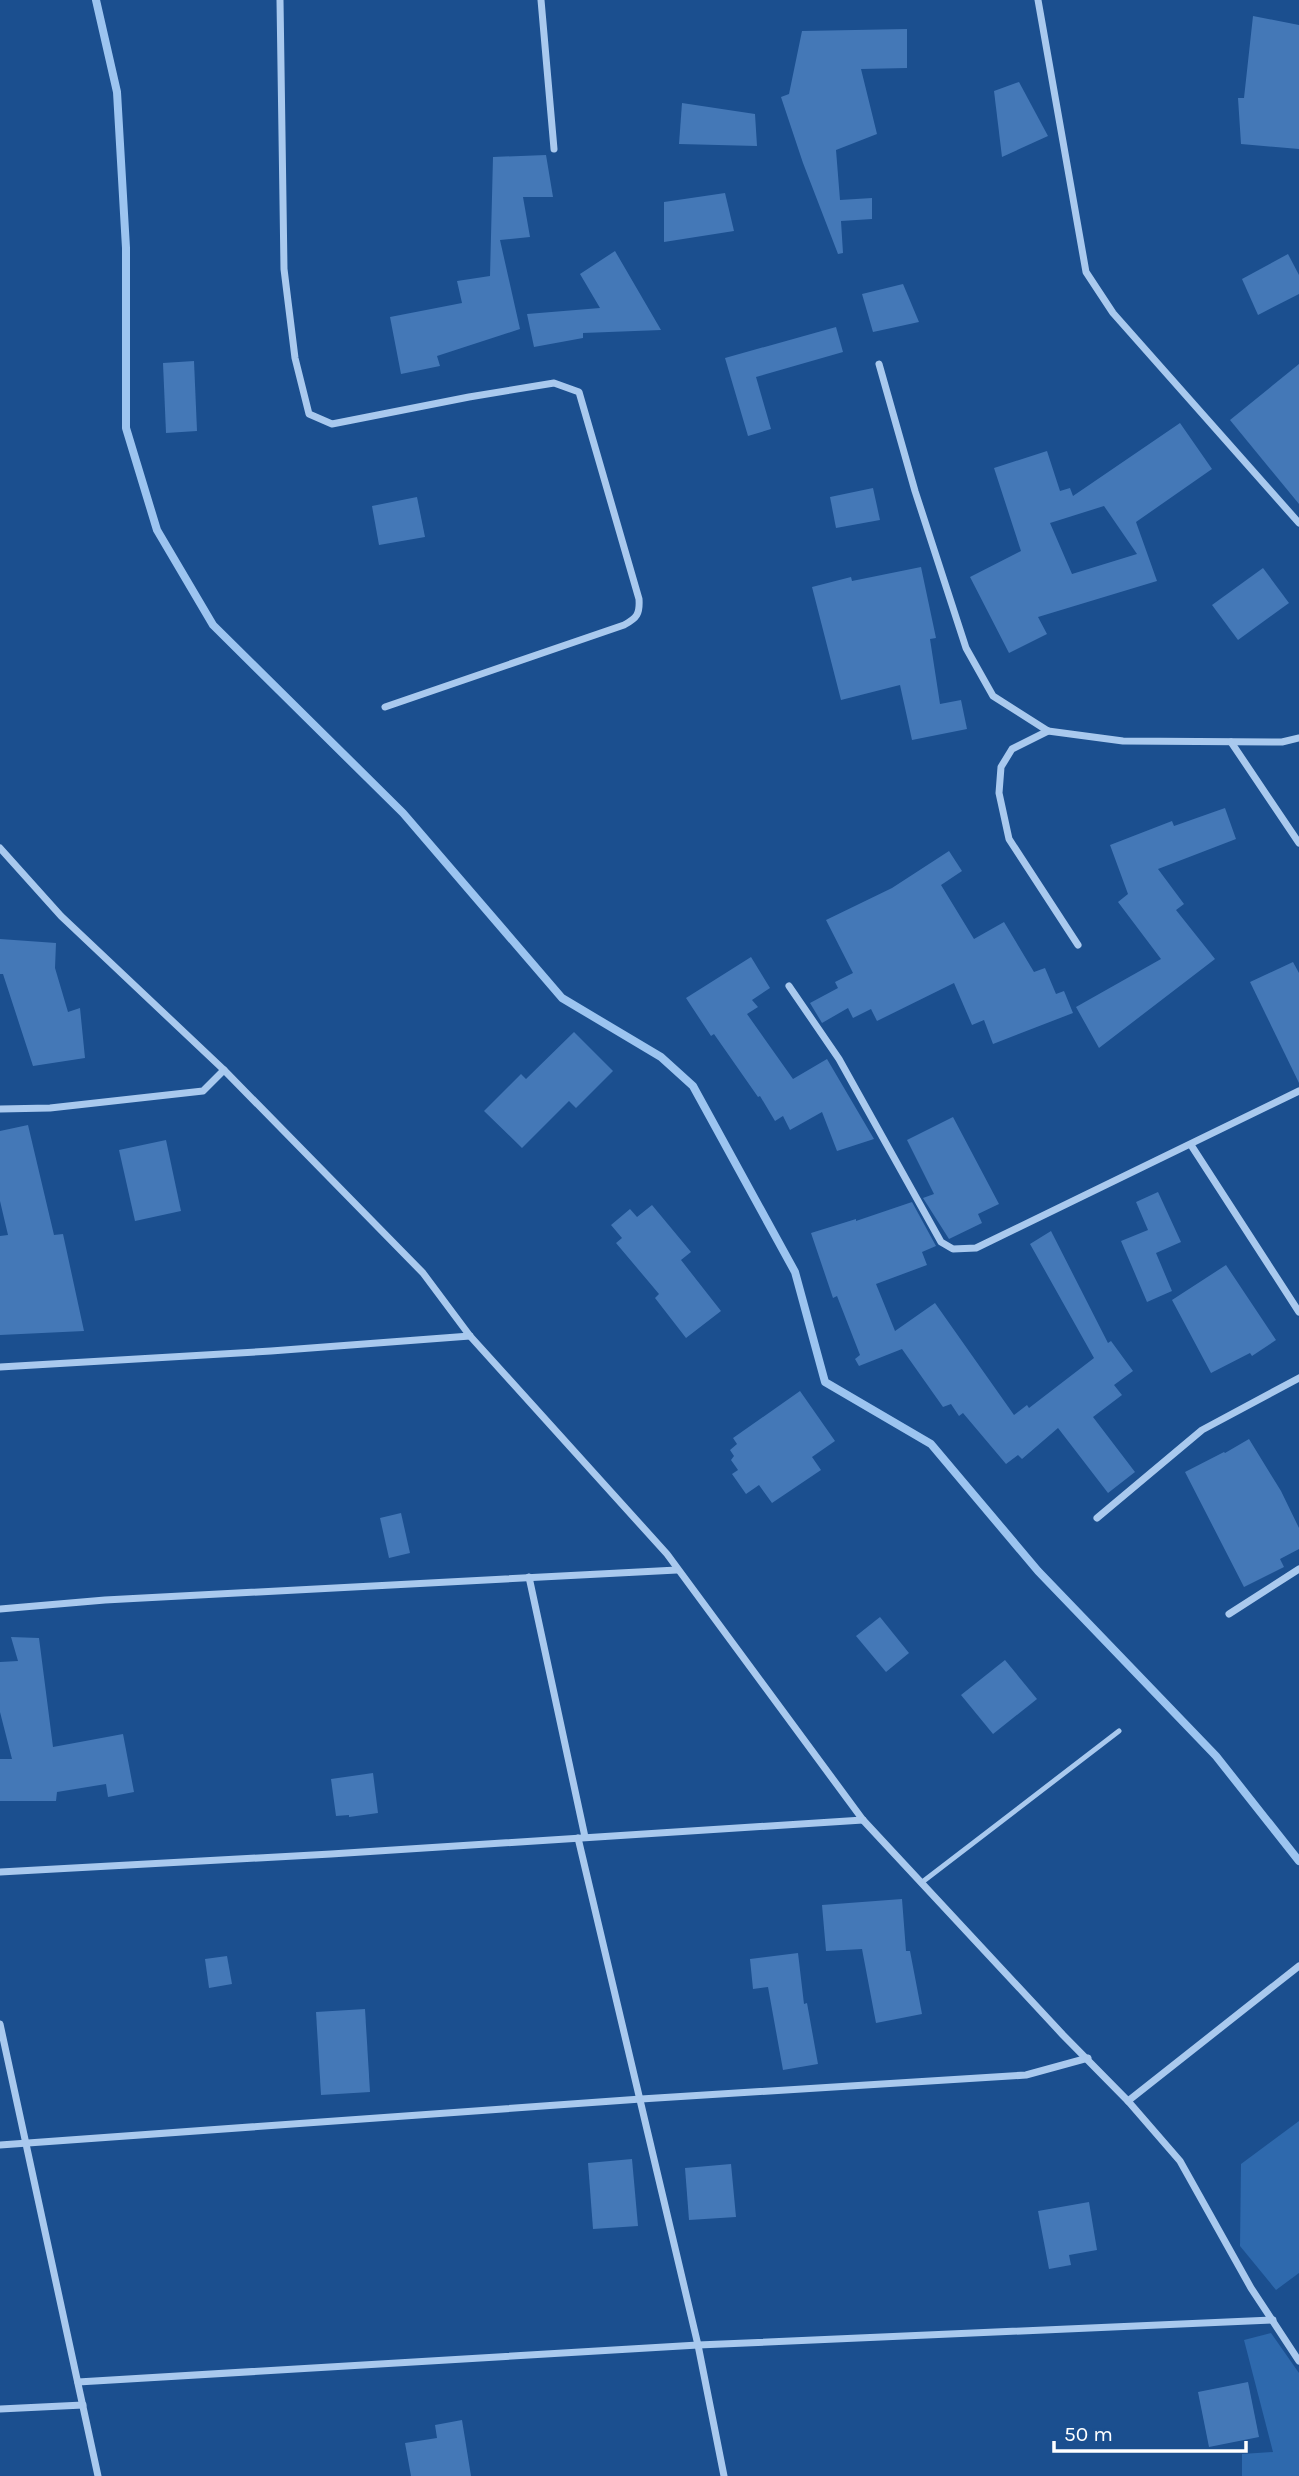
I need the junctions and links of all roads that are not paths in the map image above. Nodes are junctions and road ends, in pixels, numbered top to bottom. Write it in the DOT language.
graph roads {
  1 [pos="280,0"];
  2 [pos="541,0"];
  3 [pos="1038,0"];
  4 [pos="554,149"];
  5 [pos="879,364"];
  6 [pos="1299,523"];
  7 [pos="384,707"];
  8 [pos="1048,731"];
  9 [pos="1299,738"];
  10 [pos="1231,742"];
  11 [pos="1299,842"];
  12 [pos="0,850"];
  13 [pos="1077,945"];
  14 [pos="789,986"];
  15 [pos="224,1070"];
  16 [pos="1299,1091"];
  17 [pos="0,1109"];
  18 [pos="1191,1145"];
  19 [pos="1299,1312"];
  20 [pos="470,1336"];
  21 [pos="0,1367"];
  22 [pos="1299,1378"];
  23 [pos="1097,1518"];
  24 [pos="1299,1569"];
  25 [pos="677,1570"];
  26 [pos="529,1577"];
  27 [pos="0,1609"];
  28 [pos="1229,1614"];
  29 [pos="1118,1731"];
  30 [pos="863,1820"];
  31 [pos="581,1837"];
  32 [pos="0,1872"];
  33 [pos="921,1883"];
  34 [pos="1299,1966"];
  35 [pos="0,2024"];
  36 [pos="1088,2058"];
  37 [pos="641,2099"];
  38 [pos="1128,2101"];
  39 [pos="26,2143"];
  40 [pos="0,2145"];
  41 [pos="1273,2320"];
  42 [pos="698,2345"];
  43 [pos="1299,2361"];
  44 [pos="78,2382"];
  45 [pos="83,2405"];
  46 [pos="0,2409"];
  47 [pos="98,2476"];
  48 [pos="724,2476"];
  1 -- 7 [label="street"];
  2 -- 4 [label="street"];
  3 -- 6 [label="street"];
  5 -- 8 [label="street"];
  8 -- 10 [label="street"];
  8 -- 13 [label="street"];
  9 -- 10 [label="street"];
  10 -- 11 [label="street"];
  12 -- 15 [label="street"];
  14 -- 18 [label="street"];
  15 -- 17 [label="street"];
  15 -- 20 [label="street"];
  16 -- 18 [label="street"];
  18 -- 19 [label="street"];
  20 -- 21 [label="street"];
  20 -- 25 [label="street"];
  22 -- 23 [label="street"];
  24 -- 28 [label="street"];
  25 -- 26 [label="street"];
  25 -- 30 [label="street"];
  26 -- 27 [label="street"];
  26 -- 31 [label="street"];
  29 -- 33 [label="lane"];
  30 -- 31 [label="street"];
  30 -- 33 [label="street"];
  31 -- 32 [label="street"];
  31 -- 37 [label="street"];
  33 -- 36 [label="street"];
  34 -- 38 [label="street"];
  35 -- 39 [label="street"];
  36 -- 37 [label="street"];
  36 -- 38 [label="street"];
  37 -- 39 [label="street"];
  37 -- 42 [label="street"];
  38 -- 41 [label="street"];
  39 -- 40 [label="street"];
  39 -- 44 [label="street"];
  41 -- 42 [label="street"];
  41 -- 43 [label="street"];
  42 -- 44 [label="street"];
  42 -- 48 [label="street"];
  44 -- 45 [label="street"];
  45 -- 46 [label="street"];
  45 -- 47 [label="street"];
}
